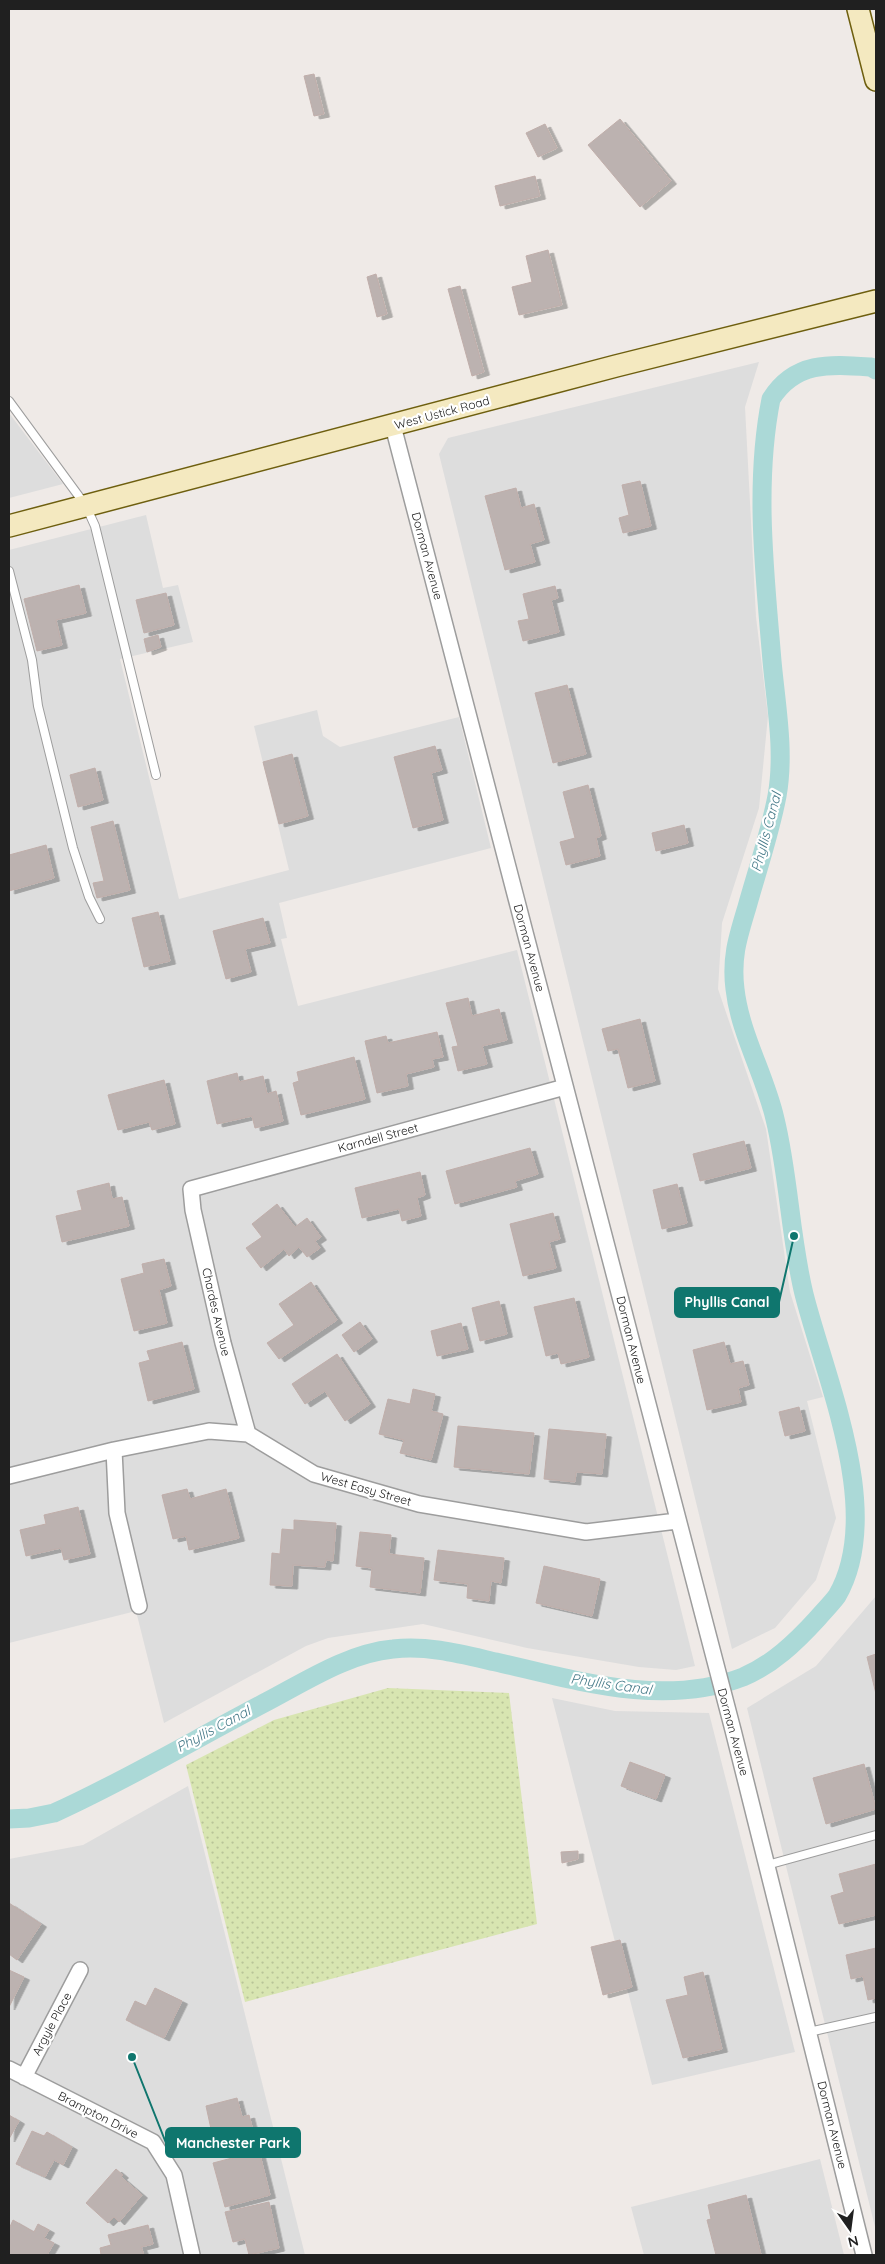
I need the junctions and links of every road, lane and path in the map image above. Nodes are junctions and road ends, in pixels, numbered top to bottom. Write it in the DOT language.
graph roads {
  1 [pos="858,9"];
  2 [pos="876,80"];
  3 [pos="876,301"];
  4 [pos="9,401"];
  5 [pos="393,426"];
  6 [pos="86,506"];
  7 [pos="9,526"];
  8 [pos="9,571"];
  9 [pos="156,775"];
  10 [pos="100,919"];
  11 [pos="565,1087"];
  12 [pos="191,1189"];
  13 [pos="248,1434"];
  14 [pos="114,1450"];
  15 [pos="9,1476"];
  16 [pos="677,1521"];
  17 [pos="139,1606"];
  18 [pos="876,1835"];
  19 [pos="768,1865"];
  20 [pos="80,1970"];
  21 [pos="876,2017"];
  22 [pos="809,2032"];
  23 [pos="9,2069"];
  24 [pos="24,2077"];
  25 [pos="192,2255"];
  26 [pos="864,2255"];
  1 -- 2 [label="main road"];
  3 -- 5 [label="main road, West Ustick Road"];
  4 -- 6 [label="lane"];
  5 -- 6 [label="main road, West Ustick Road"];
  5 -- 11 [label="street, Dorman Avenue"];
  6 -- 7 [label="main road, West Ustick Road"];
  6 -- 9 [label="lane"];
  8 -- 10 [label="lane"];
  11 -- 12 [label="street, Karndell Street"];
  11 -- 16 [label="street, Dorman Avenue"];
  12 -- 13 [label="street, Chardes Avenue"];
  13 -- 14 [label="street, West Easy Street"];
  13 -- 16 [label="street, West Easy Street"];
  14 -- 15 [label="street, West Easy Street"];
  14 -- 17 [label="street"];
  16 -- 19 [label="street, Dorman Avenue"];
  18 -- 19 [label="lane"];
  19 -- 22 [label="street, Dorman Avenue"];
  20 -- 24 [label="street, Argyle Place"];
  21 -- 22 [label="lane"];
  22 -- 26 [label="street, Dorman Avenue"];
  23 -- 24 [label="street, Brampton Drive"];
  24 -- 25 [label="street, Brampton Drive"];
}
